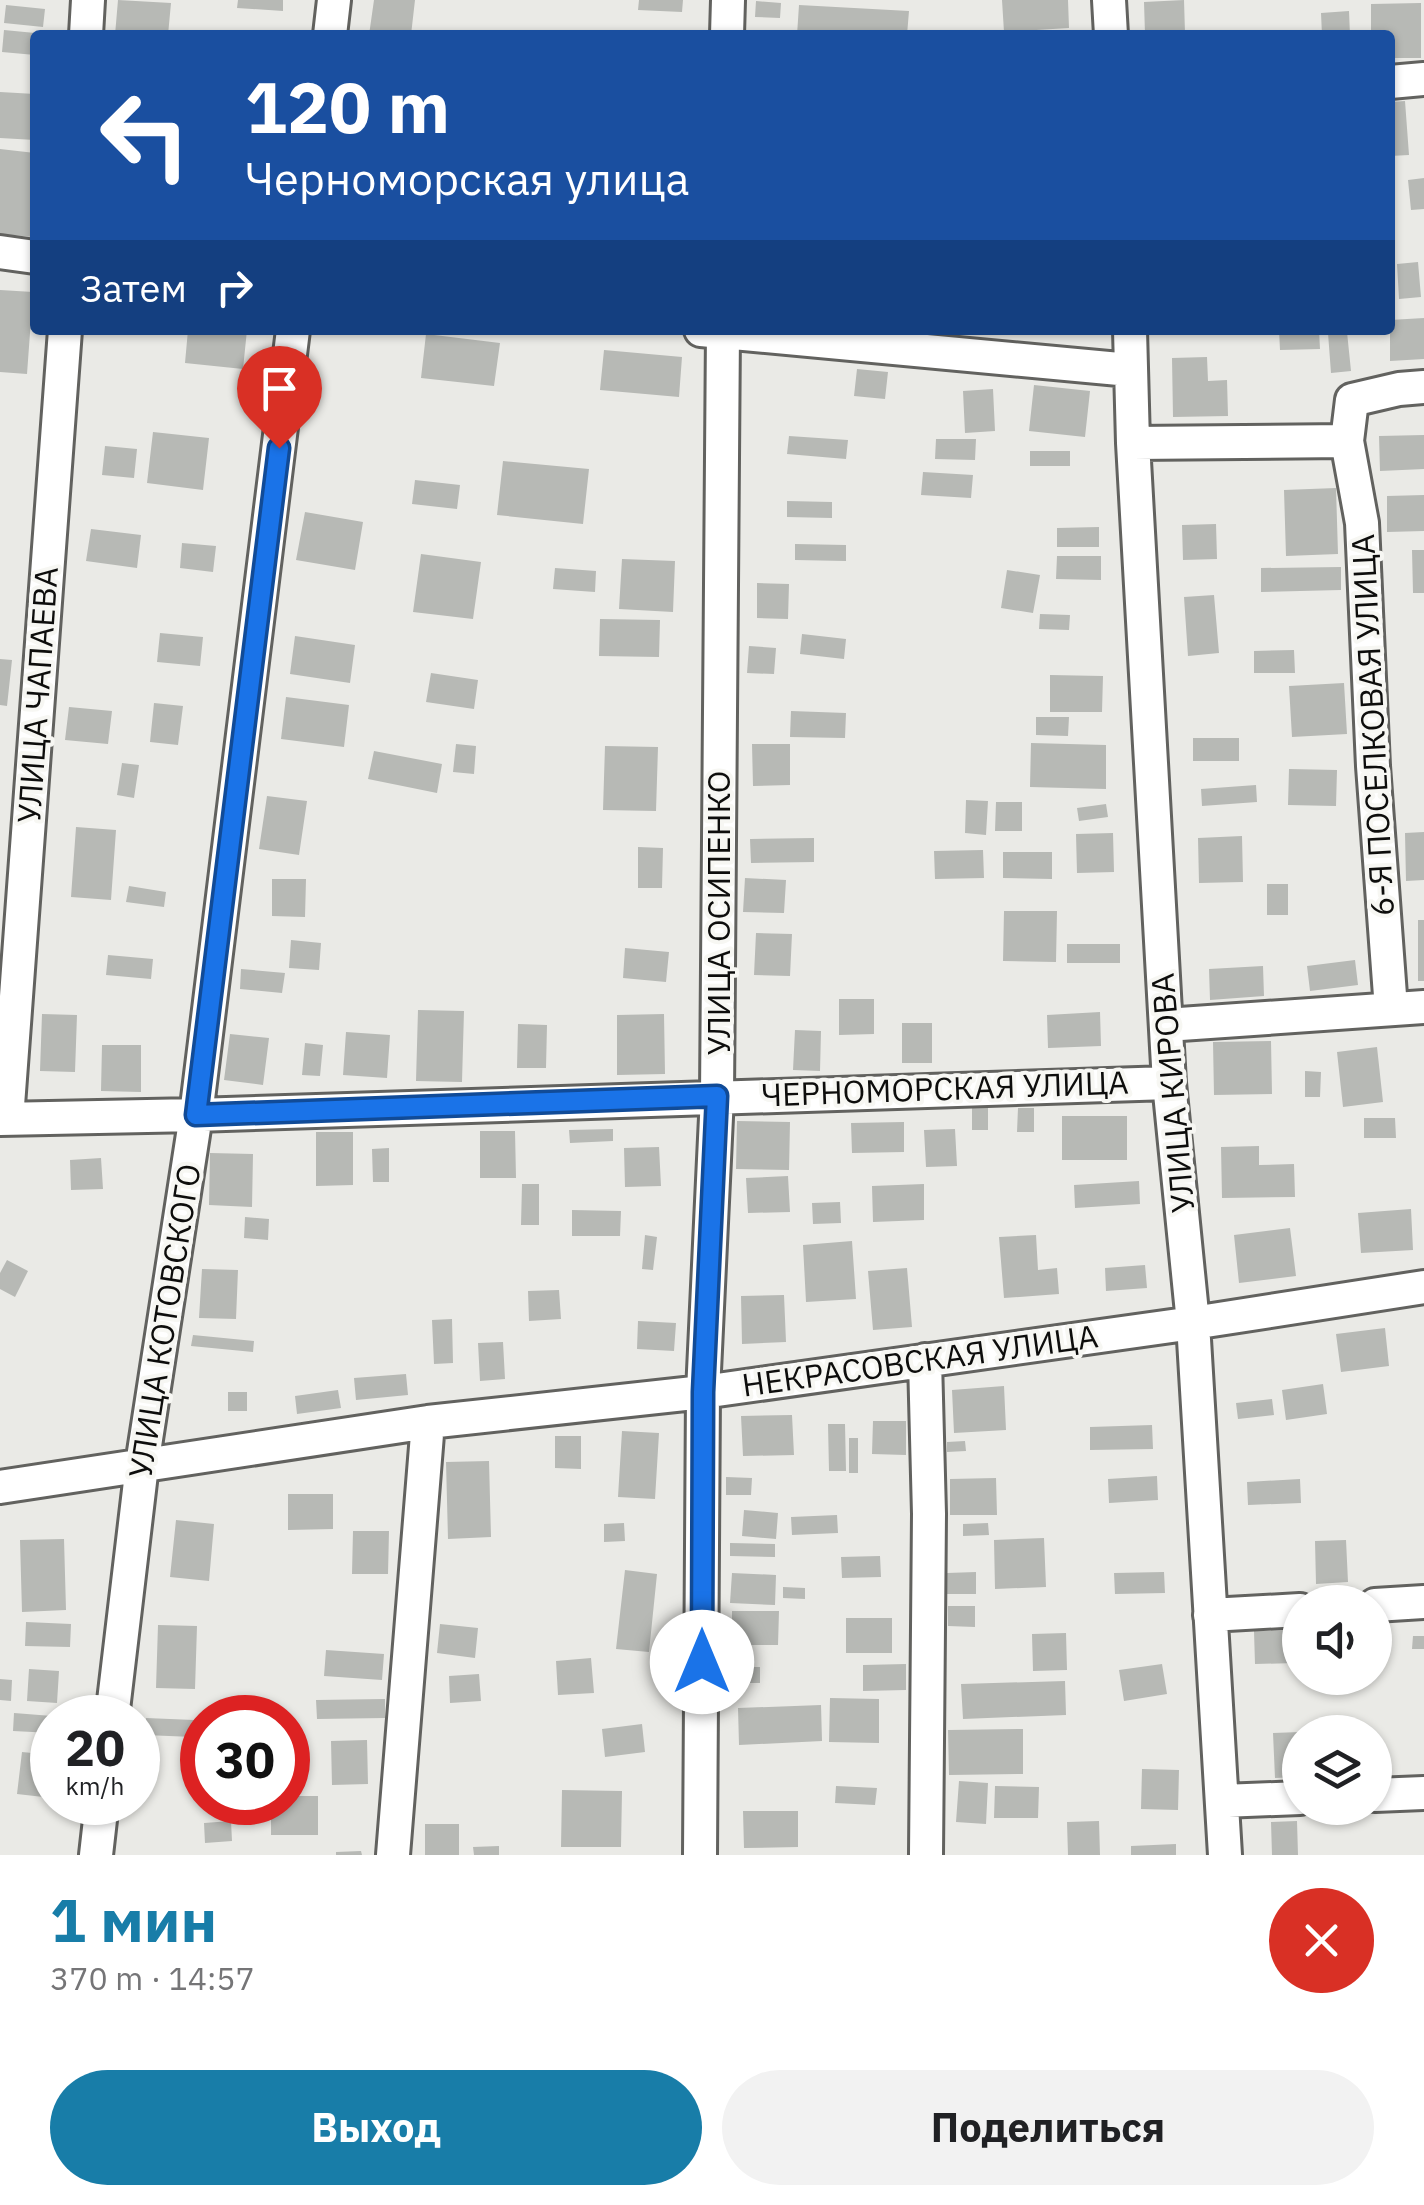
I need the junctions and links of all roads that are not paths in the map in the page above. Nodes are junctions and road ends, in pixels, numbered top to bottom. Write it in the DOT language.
graph roads {
  1 [pos="88,0"];
  2 [pos="334,0"];
  3 [pos="728,0"];
  4 [pos="1108,0"];
  5 [pos="86,30"];
  6 [pos="331,30"];
  7 [pos="727,30"];
  8 [pos="1111,30"];
  9 [pos="1424,79"];
  10 [pos="1395,82"];
  11 [pos="0,252"];
  12 [pos="30,256"];
  13 [pos="65,335"];
  14 [pos="293,335"];
  15 [pos="715,335"];
  16 [pos="758,335"];
  17 [pos="1130,335"];
  18 [pos="1130,370"];
  19 [pos="1424,387"];
  20 [pos="1347,441"];
  21 [pos="1133,443"];
  22 [pos="1424,1007"];
  23 [pos="1390,1009"];
  24 [pos="1166,1026"];
  25 [pos="1170,1083"];
  26 [pos="717,1096"];
  27 [pos="196,1115"];
  28 [pos="4,1119"];
  29 [pos="1424,1287"];
  30 [pos="1193,1324"];
  31 [pos="926,1360"];
  32 [pos="703,1392"];
  33 [pos="428,1422"];
  34 [pos="142,1465"];
  35 [pos="0,1487"];
  36 [pos="1424,1602"];
  37 [pos="1392,1604"];
  38 [pos="1282,1611"];
  39 [pos="1210,1615"];
  40 [pos="115,1695"];
  41 [pos="1424,1793"];
  42 [pos="1392,1794"];
  43 [pos="1282,1798"];
  44 [pos="1222,1800"];
  45 [pos="99,1825"];
  46 [pos="96,1855"];
  47 [pos="393,1855"];
  48 [pos="700,1855"];
  49 [pos="926,1855"];
  50 [pos="1225,1855"];
  1 -- 5 [label="street"];
  2 -- 6 [label="street"];
  3 -- 7 [label="street"];
  4 -- 8 [label="street"];
  9 -- 10 [label="street"];
  11 -- 12 [label="street"];
  13 -- 28 [label="street, УЛИЦА ЧАПАЕВА"];
  14 -- 27 [label="street, УЛИЦА КОТОВСКОГО"];
  15 -- 26 [label="street, УЛИЦА ОСИПЕНКО"];
  16 -- 18 [label="street"];
  17 -- 18 [label="street, УЛИЦА КИРОВА"];
  18 -- 21 [label="street, УЛИЦА КИРОВА"];
  19 -- 20 [label="street"];
  20 -- 21 [label="street"];
  20 -- 23 [label="street, 6-Я ПОСЕЛКОВАЯ УЛИЦА"];
  21 -- 24 [label="street, УЛИЦА КИРОВА"];
  22 -- 23 [label="street"];
  23 -- 24 [label="street"];
  24 -- 25 [label="street, УЛИЦА КИРОВА"];
  25 -- 26 [label="street, ЧЕРНОМОРСКАЯ УЛИЦА"];
  25 -- 30 [label="street, УЛИЦА КИРОВА"];
  26 -- 27 [label="street, ЧЕРНОМОРСКАЯ УЛИЦА"];
  26 -- 32 [label="street, УЛИЦА ОСИПЕНКО"];
  27 -- 28 [label="street, ЧЕРНОМОРСКАЯ УЛИЦА"];
  27 -- 34 [label="street, УЛИЦА КОТОВСКОГО"];
  29 -- 30 [label="street, НЕКРАСОВСКАЯ УЛИЦА"];
  30 -- 31 [label="street, НЕКРАСОВСКАЯ УЛИЦА"];
  30 -- 39 [label="street, УЛИЦА КИРОВА"];
  31 -- 32 [label="street, НЕКРАСОВСКАЯ УЛИЦА"];
  31 -- 49 [label="street"];
  32 -- 33 [label="street, НЕКРАСОВСКАЯ УЛИЦА"];
  32 -- 48 [label="street, УЛИЦА ОСИПЕНКО"];
  33 -- 34 [label="street, НЕКРАСОВСКАЯ УЛИЦА"];
  33 -- 47 [label="street"];
  34 -- 35 [label="street, НЕКРАСОВСКАЯ УЛИЦА"];
  34 -- 40 [label="street, УЛИЦА КОТОВСКОГО"];
  36 -- 37 [label="street"];
  38 -- 39 [label="street"];
  39 -- 44 [label="street, УЛИЦА КИРОВА"];
  41 -- 42 [label="street"];
  43 -- 44 [label="street"];
  44 -- 50 [label="street, УЛИЦА КИРОВА"];
  45 -- 46 [label="street"];
}
